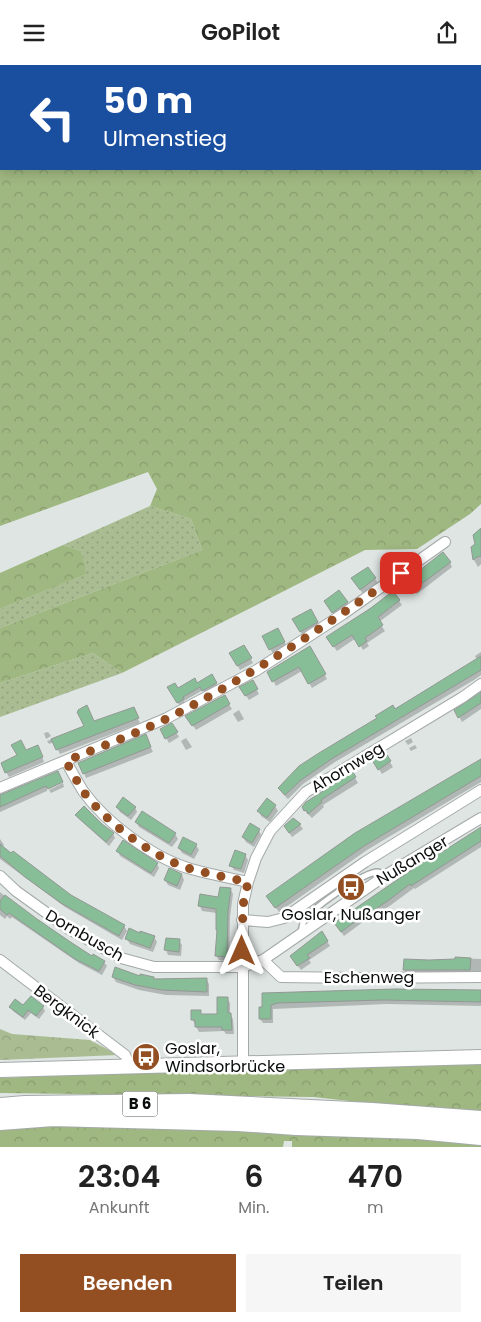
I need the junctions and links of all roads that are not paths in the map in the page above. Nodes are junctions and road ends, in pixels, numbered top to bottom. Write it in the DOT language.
graph roads {
  1 [pos="445,542"];
  2 [pos="481,684"];
  3 [pos="66,761"];
  4 [pos="0,788"];
  5 [pos="481,790"];
  6 [pos="481,818"];
  7 [pos="0,876"];
  8 [pos="248,882"];
  9 [pos="242,920"];
  10 [pos="264,960"];
  11 [pos="0,961"];
  12 [pos="242,967"];
  13 [pos="481,977"];
  14 [pos="481,1057"];
  15 [pos="242,1063"];
  16 [pos="130,1066"];
  17 [pos="0,1070"];
  18 [pos="0,1107"];
  19 [pos="0,1121"];
  20 [pos="481,1121"];
  21 [pos="481,1136"];
  1 -- 3 [label="street"];
  2 -- 8 [label="street, Ahornweg"];
  3 -- 4 [label="street"];
  3 -- 8 [label="street"];
  5 -- 9 [label="street, Nußanger"];
  6 -- 10 [label="street, Nußanger"];
  7 -- 12 [label="street, Dornbusch"];
  8 -- 9 [label="street, Ahornweg"];
  9 -- 12 [label="street, Ahornweg"];
  10 -- 12 [label="street, Nußanger"];
  10 -- 13 [label="street, Eschenweg"];
  11 -- 16 [label="street, Bergknick"];
  12 -- 15 [label="street, Ahornweg"];
  14 -- 15 [label="street"];
  15 -- 16 [label="street"];
  16 -- 17 [label="street"];
  18 -- 20 [label="highway, B 6"];
  19 -- 21 [label="highway, B 6"];
}
